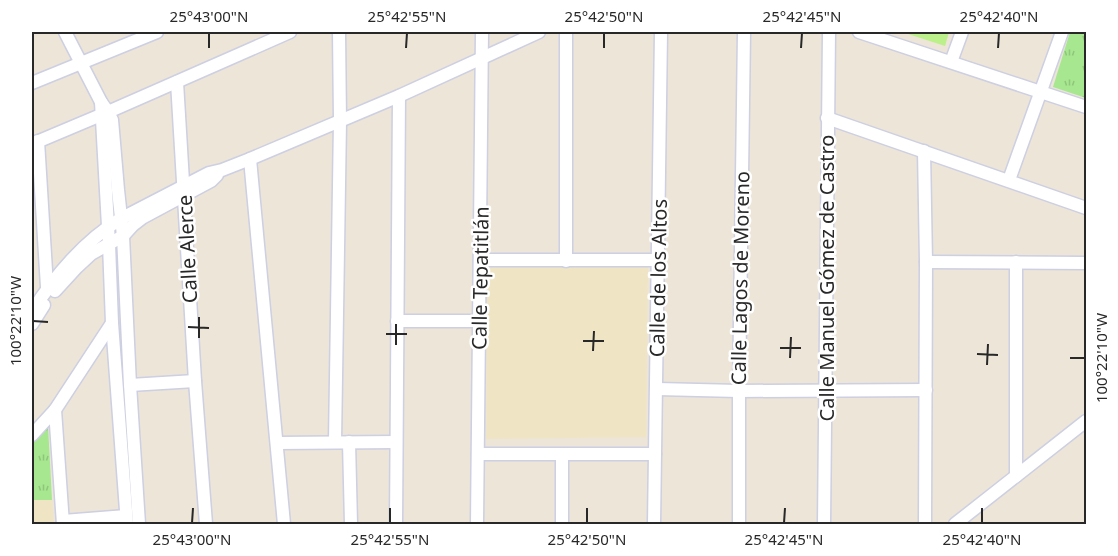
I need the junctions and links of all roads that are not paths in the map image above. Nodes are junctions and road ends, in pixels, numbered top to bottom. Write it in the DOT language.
graph roads {
  1 [pos="65,32"];
  2 [pos="156,32"];
  3 [pos="290,32"];
  4 [pos="339,32"];
  5 [pos="482,32"];
  6 [pos="539,32"];
  7 [pos="566,32"];
  8 [pos="661,32"];
  9 [pos="744,32"];
  10 [pos="829,32"];
  11 [pos="859,32"];
  12 [pos="962,32"];
  13 [pos="1062,32"];
  14 [pos="133,36"];
  15 [pos="481,59"];
  16 [pos="951,62"];
  17 [pos="81,63"];
  18 [pos="177,82"];
  19 [pos="32,83"];
  20 [pos="1040,92"];
  21 [pos="399,96"];
  22 [pos="1086,108"];
  23 [pos="103,109"];
  24 [pos="827,118"];
  25 [pos="340,121"];
  26 [pos="35,143"];
  27 [pos="924,151"];
  28 [pos="250,159"];
  29 [pos="1009,180"];
  30 [pos="184,191"];
  31 [pos="1086,208"];
  32 [pos="122,218"];
  33 [pos="108,227"];
  34 [pos="123,236"];
  35 [pos="109,244"];
  36 [pos="658,260"];
  37 [pos="480,261"];
  38 [pos="566,261"];
  39 [pos="926,262"];
  40 [pos="1016,262"];
  41 [pos="1086,263"];
  42 [pos="47,288"];
  43 [pos="32,311"];
  44 [pos="397,321"];
  45 [pos="479,321"];
  46 [pos="112,323"];
  47 [pos="32,324"];
  48 [pos="195,381"];
  49 [pos="130,385"];
  50 [pos="657,389"];
  51 [pos="824,390"];
  52 [pos="926,390"];
  53 [pos="739,391"];
  54 [pos="55,410"];
  55 [pos="1086,421"];
  56 [pos="32,435"];
  57 [pos="335,442"];
  58 [pos="349,442"];
  59 [pos="396,442"];
  60 [pos="277,443"];
  61 [pos="128,444"];
  62 [pos="478,454"];
  63 [pos="655,454"];
  64 [pos="562,455"];
  65 [pos="1016,476"];
  66 [pos="126,520"];
  67 [pos="63,523"];
  68 [pos="139,525"];
  69 [pos="206,525"];
  70 [pos="284,525"];
  71 [pos="351,525"];
  72 [pos="396,525"];
  73 [pos="477,525"];
  74 [pos="562,525"];
  75 [pos="654,525"];
  76 [pos="739,525"];
  77 [pos="824,525"];
  78 [pos="925,525"];
  79 [pos="955,525"];
  1 -- 17 [label="street"];
  2 -- 14 [label="street"];
  3 -- 18 [label="street"];
  4 -- 25 [label="street"];
  5 -- 15 [label="street, Calle Tepatitlán"];
  6 -- 15 [label="street"];
  7 -- 38 [label="street"];
  8 -- 36 [label="street, Calle de los Altos"];
  9 -- 53 [label="street, Calle Lagos de Moreno"];
  10 -- 24 [label="street, Calle Manuel Gómez de Castro"];
  11 -- 16 [label="street"];
  12 -- 16 [label="street"];
  13 -- 20 [label="street"];
  14 -- 17 [label="street"];
  15 -- 21 [label="street"];
  15 -- 37 [label="street, Calle Tepatitlán"];
  16 -- 20 [label="street"];
  17 -- 19 [label="street"];
  17 -- 23 [label="street"];
  18 -- 23 [label="street"];
  18 -- 30 [label="street, Calle Alerce"];
  20 -- 22 [label="street"];
  20 -- 29 [label="street"];
  21 -- 25 [label="street"];
  21 -- 44 [label="street"];
  23 -- 26 [label="street"];
  23 -- 32 [label="street"];
  23 -- 33 [label="street"];
  24 -- 27 [label="street"];
  24 -- 51 [label="street, Calle Manuel Gómez de Castro"];
  25 -- 28 [label="street"];
  25 -- 57 [label="street"];
  26 -- 42 [label="street"];
  27 -- 29 [label="street"];
  27 -- 39 [label="street"];
  28 -- 30 [label="street"];
  28 -- 60 [label="street"];
  29 -- 31 [label="street"];
  30 -- 32 [label="street"];
  30 -- 34 [label="street"];
  30 -- 48 [label="street, Calle Alerce"];
  32 -- 33 [label="street"];
  32 -- 34 [label="street"];
  33 -- 35 [label="street"];
  33 -- 42 [label="street"];
  34 -- 35 [label="street"];
  34 -- 49 [label="street"];
  35 -- 46 [label="street"];
  35 -- 47 [label="street"];
  36 -- 38 [label="street"];
  36 -- 50 [label="street, Calle de los Altos"];
  37 -- 38 [label="street"];
  37 -- 45 [label="street, Calle Tepatitlán"];
  39 -- 40 [label="street"];
  39 -- 52 [label="street"];
  40 -- 41 [label="street"];
  40 -- 65 [label="street"];
  42 -- 43 [label="street"];
  44 -- 45 [label="street"];
  44 -- 59 [label="street"];
  45 -- 62 [label="street, Calle Tepatitlán"];
  46 -- 54 [label="street"];
  46 -- 61 [label="street"];
  48 -- 49 [label="street"];
  48 -- 69 [label="street, Calle Alerce"];
  49 -- 61 [label="street"];
  50 -- 53 [label="street"];
  50 -- 63 [label="street, Calle de los Altos"];
  51 -- 52 [label="street"];
  51 -- 53 [label="street"];
  51 -- 77 [label="street, Calle Manuel Gómez de Castro"];
  52 -- 78 [label="street"];
  53 -- 76 [label="street, Calle Lagos de Moreno"];
  54 -- 56 [label="street"];
  54 -- 67 [label="street"];
  55 -- 65 [label="street"];
  57 -- 58 [label="street"];
  57 -- 60 [label="street"];
  58 -- 59 [label="street"];
  58 -- 71 [label="street"];
  59 -- 72 [label="street"];
  60 -- 70 [label="street"];
  61 -- 66 [label="street"];
  61 -- 68 [label="street"];
  62 -- 64 [label="street"];
  62 -- 73 [label="street, Calle Tepatitlán"];
  63 -- 64 [label="street"];
  63 -- 75 [label="street, Calle de los Altos"];
  64 -- 74 [label="street"];
  65 -- 79 [label="street"];
  66 -- 67 [label="street"];
}
